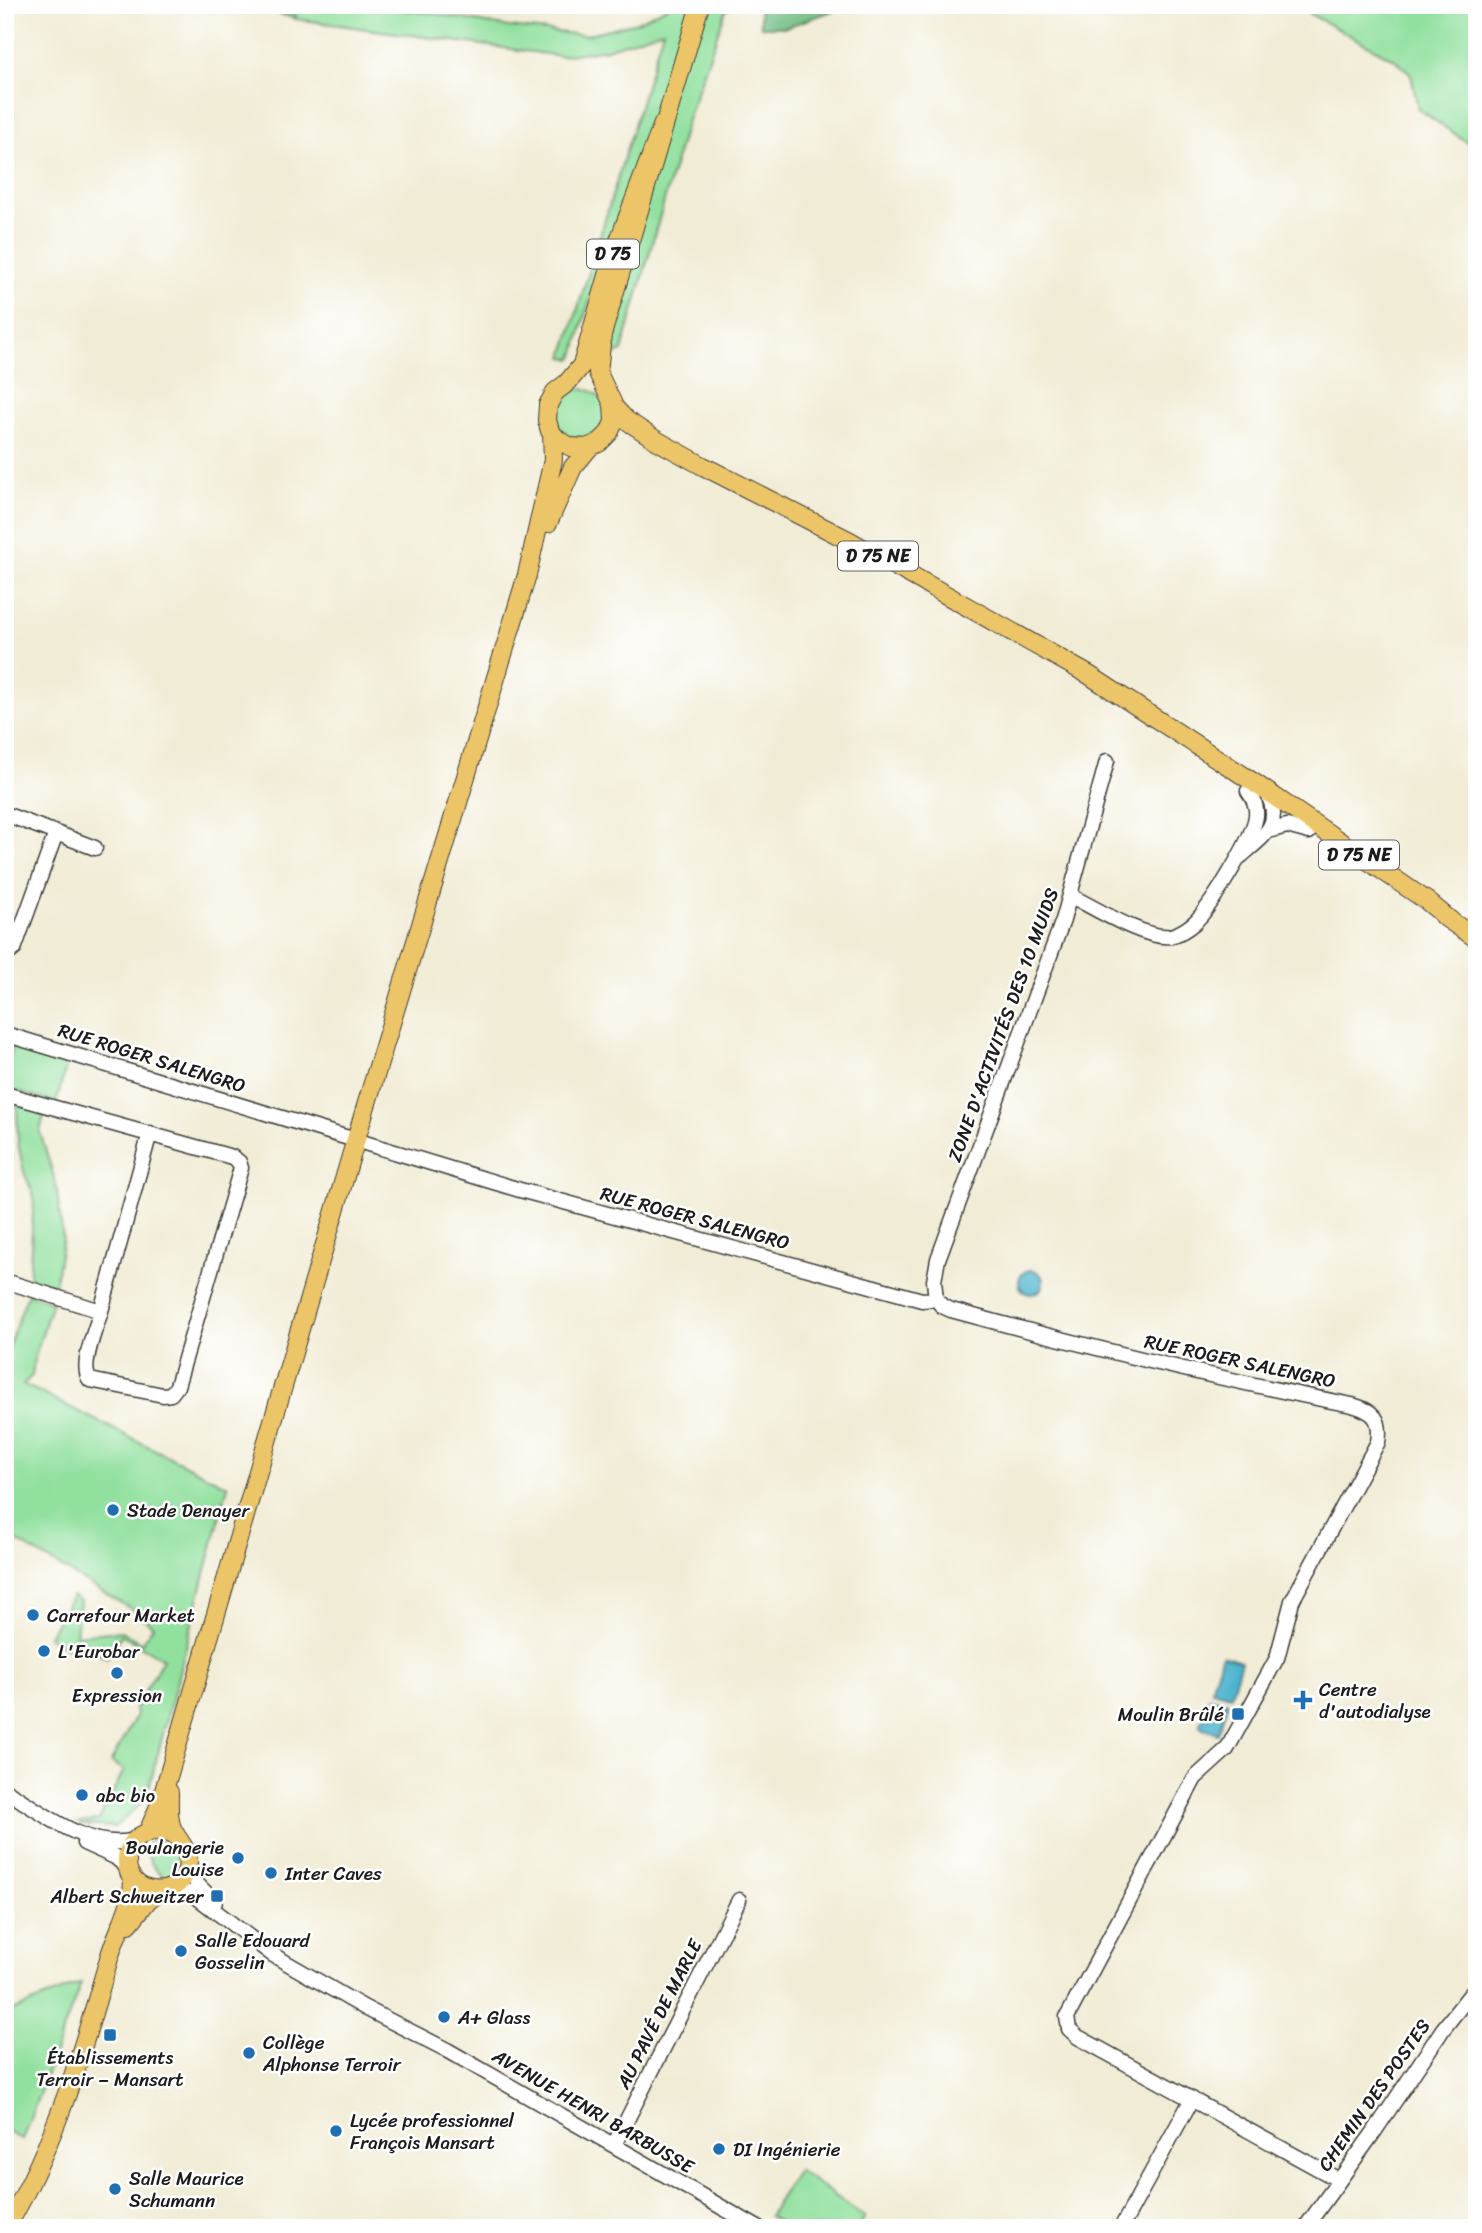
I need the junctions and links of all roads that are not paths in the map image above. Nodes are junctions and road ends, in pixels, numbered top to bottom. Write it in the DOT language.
graph roads {
  1 [pos="699,5"];
  2 [pos="663,124"];
  3 [pos="567,383"];
  4 [pos="610,399"];
  5 [pos="552,433"];
  6 [pos="606,438"];
  7 [pos="589,448"];
  8 [pos="702,467"];
  9 [pos="527,575"];
  10 [pos="1107,761"];
  11 [pos="1257,791"];
  12 [pos="1281,808"];
  13 [pos="5,814"];
  14 [pos="1254,824"];
  15 [pos="1268,831"];
  16 [pos="1309,832"];
  17 [pos="56,833"];
  18 [pos="95,848"];
  19 [pos="1240,857"];
  20 [pos="1070,896"];
  21 [pos="1451,921"];
  22 [pos="1477,939"];
  23 [pos="5,956"];
  24 [pos="5,1034"];
  25 [pos="5,1094"];
  26 [pos="150,1133"];
  27 [pos="356,1139"];
  28 [pos="5,1281"];
  29 [pos="936,1299"];
  30 [pos="101,1311"];
  31 [pos="169,1771"];
  32 [pos="5,1790"];
  33 [pos="5,1801"];
  34 [pos="141,1836"];
  35 [pos="177,1837"];
  36 [pos="188,1864"];
  37 [pos="130,1873"];
  38 [pos="165,1890"];
  39 [pos="739,1900"];
  40 [pos="1477,1986"];
  41 [pos="409,2029"];
  42 [pos="1192,2099"];
  43 [pos="614,2145"];
  44 [pos="1339,2180"];
  45 [pos="6,2228"];
  46 [pos="14,2228"];
  47 [pos="758,2228"];
  48 [pos="1121,2228"];
  49 [pos="1305,2228"];
  1 -- 2 [label="main road, D 75"];
  2 -- 3 [label="main road, D 75"];
  2 -- 4 [label="main road, D 75"];
  3 -- 4 [label="main road"];
  3 -- 5 [label="main road"];
  4 -- 6 [label="main road"];
  4 -- 8 [label="main road, D 75 NE"];
  5 -- 7 [label="main road"];
  5 -- 9 [label="main road"];
  6 -- 7 [label="main road"];
  6 -- 8 [label="main road, D 75 NE"];
  7 -- 9 [label="main road"];
  8 -- 11 [label="main road, D 75 NE"];
  9 -- 27 [label="main road"];
  10 -- 20 [label="street, ZONE D'ACTIVITÉS DES 10 MUIDS"];
  11 -- 12 [label="main road, D 75 NE"];
  11 -- 14 [label="street"];
  12 -- 14 [label="street"];
  12 -- 15 [label="street"];
  12 -- 16 [label="main road, D 75 NE"];
  12 -- 21 [label="main road, D 75 NE"];
  13 -- 17 [label="street"];
  14 -- 19 [label="street"];
  15 -- 16 [label="street"];
  15 -- 19 [label="street"];
  16 -- 21 [label="main road, D 75 NE"];
  17 -- 18 [label="street"];
  17 -- 23 [label="street"];
  19 -- 20 [label="street"];
  20 -- 29 [label="street, ZONE D'ACTIVITÉS DES 10 MUIDS"];
  21 -- 22 [label="main road, D 75 NE"];
  24 -- 27 [label="street, RUE ROGER SALENGRO"];
  25 -- 26 [label="street"];
  26 -- 30 [label="street"];
  26 -- 30 [label="street"];
  27 -- 29 [label="street, RUE ROGER SALENGRO"];
  27 -- 31 [label="main road"];
  28 -- 30 [label="street"];
  29 -- 42 [label="street, RUE ROGER SALENGRO"];
  31 -- 34 [label="main road"];
  31 -- 35 [label="main road"];
  32 -- 34 [label="street"];
  33 -- 37 [label="street"];
  34 -- 35 [label="main road"];
  34 -- 37 [label="main road"];
  35 -- 36 [label="main road"];
  36 -- 38 [label="main road"];
  36 -- 41 [label="street, AVENUE HENRI BARBUSSE"];
  37 -- 38 [label="main road"];
  37 -- 45 [label="main road"];
  38 -- 41 [label="street, AVENUE HENRI BARBUSSE"];
  38 -- 46 [label="main road"];
  39 -- 43 [label="street, AU PAVÉ DE MARLE"];
  40 -- 44 [label="street, CHEMIN DES POSTES"];
  41 -- 43 [label="street, AVENUE HENRI BARBUSSE"];
  42 -- 44 [label="street"];
  42 -- 48 [label="street"];
  43 -- 47 [label="street, AVENUE HENRI BARBUSSE"];
  44 -- 49 [label="street, CHEMIN DES POSTES"];
}
